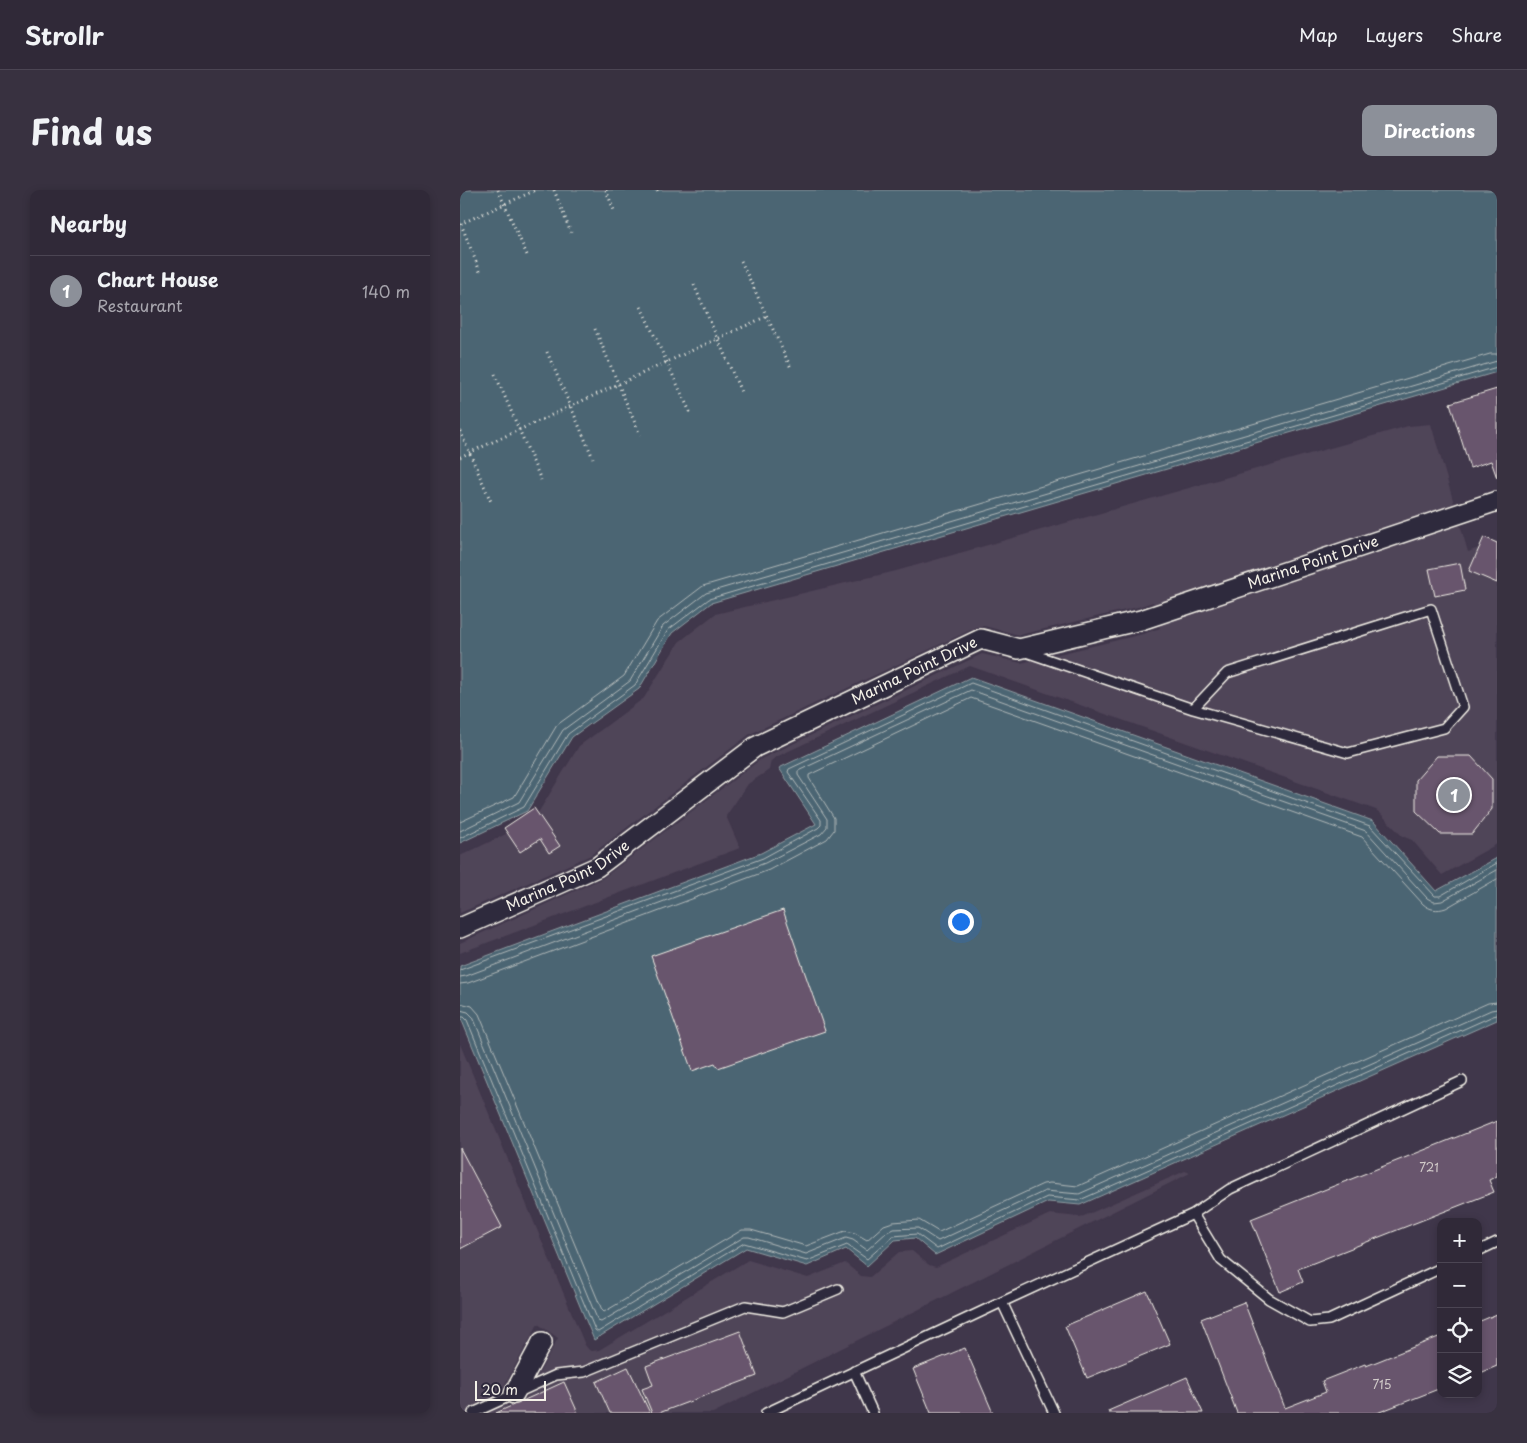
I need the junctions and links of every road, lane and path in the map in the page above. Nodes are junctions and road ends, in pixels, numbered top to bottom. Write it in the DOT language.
graph roads {
  1 [pos="498,190"];
  2 [pos="536,190"];
  3 [pos="554,190"];
  4 [pos="606,190"];
  5 [pos="504,204"];
  6 [pos="615,213"];
  7 [pos="460,223"];
  8 [pos="571,232"];
  9 [pos="527,255"];
  10 [pos="741,261"];
  11 [pos="481,274"];
  12 [pos="694,285"];
  13 [pos="641,307"];
  14 [pos="767,316"];
  15 [pos="595,329"];
  16 [pos="717,339"];
  17 [pos="547,352"];
  18 [pos="667,362"];
  19 [pos="791,368"];
  20 [pos="496,374"];
  21 [pos="619,384"];
  22 [pos="741,392"];
  23 [pos="570,406"];
  24 [pos="691,414"];
  25 [pos="519,430"];
  26 [pos="460,431"];
  27 [pos="640,435"];
  28 [pos="470,452"];
  29 [pos="460,456"];
  30 [pos="593,458"];
  31 [pos="541,480"];
  32 [pos="1497,501"];
  33 [pos="492,504"];
  34 [pos="1019,649"];
  35 [pos="1193,709"];
  36 [pos="460,928"];
  37 [pos="1462,1081"];
  38 [pos="1193,1214"];
  39 [pos="1497,1242"];
  40 [pos="1482,1249"];
  41 [pos="1437,1270"];
  42 [pos="838,1289"];
  43 [pos="1002,1302"];
  44 [pos="542,1342"];
  45 [pos="854,1371"];
  46 [pos="514,1394"];
  47 [pos="473,1413"];
  48 [pos="766,1413"];
  49 [pos="873,1413"];
  50 [pos="1054,1413"];
  1 -- 5 [label="path"];
  2 -- 5 [label="path"];
  3 -- 8 [label="path"];
  4 -- 6 [label="path"];
  5 -- 7 [label="path"];
  5 -- 9 [label="path"];
  7 -- 11 [label="path"];
  10 -- 14 [label="path"];
  12 -- 16 [label="path"];
  13 -- 18 [label="path"];
  14 -- 16 [label="path"];
  14 -- 19 [label="path"];
  15 -- 21 [label="path"];
  16 -- 18 [label="path"];
  16 -- 22 [label="path"];
  17 -- 23 [label="path"];
  18 -- 21 [label="path"];
  18 -- 24 [label="path"];
  20 -- 25 [label="path"];
  21 -- 23 [label="path"];
  21 -- 27 [label="path"];
  23 -- 25 [label="path"];
  23 -- 30 [label="path"];
  25 -- 28 [label="path"];
  25 -- 31 [label="path"];
  26 -- 28 [label="path"];
  28 -- 29 [label="path"];
  28 -- 33 [label="path"];
  32 -- 34 [label="street, Marina Point Drive"];
  34 -- 35 [label="lane"];
  34 -- 36 [label="street, Marina Point Drive"];
  35 -- 35 [label="lane"];
  37 -- 38 [label="lane"];
  38 -- 41 [label="lane"];
  38 -- 43 [label="lane"];
  39 -- 40 [label="lane"];
  42 -- 46 [label="lane"];
  43 -- 45 [label="lane"];
  43 -- 50 [label="lane"];
  44 -- 46 [label="street"];
  45 -- 48 [label="lane"];
  45 -- 49 [label="lane"];
  46 -- 47 [label="lane"];
}
